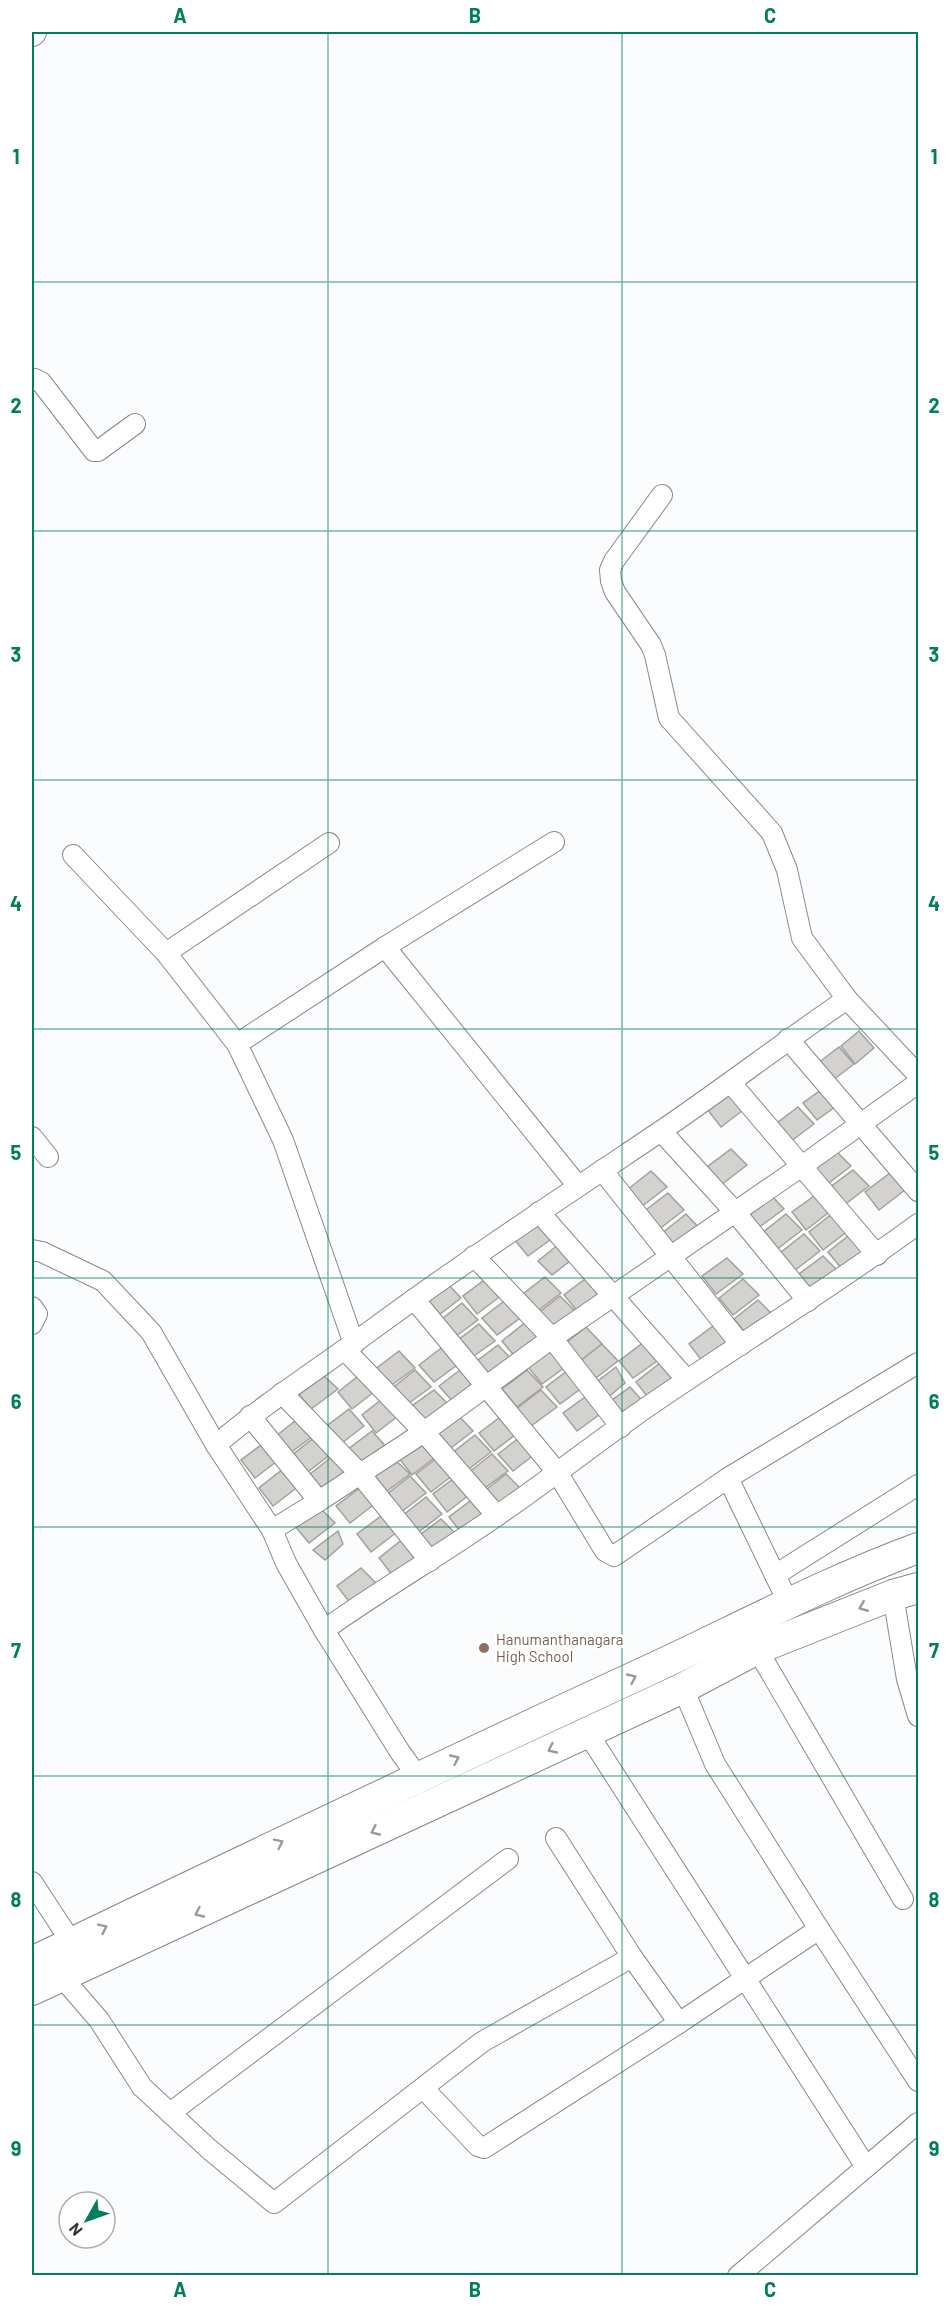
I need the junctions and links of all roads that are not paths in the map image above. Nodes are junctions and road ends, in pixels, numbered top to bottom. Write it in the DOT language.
graph roads {
  1 [pos="32,381"];
  2 [pos="135,424"];
  3 [pos="662,495"];
  4 [pos="554,842"];
  5 [pos="329,843"];
  6 [pos="73,855"];
  7 [pos="386,947"];
  8 [pos="166,953"];
  9 [pos="847,999"];
  10 [pos="788,1039"];
  11 [pos="237,1044"];
  12 [pos="918,1075"];
  13 [pos="731,1083"];
  14 [pos="918,1083"];
  15 [pos="861,1125"];
  16 [pos="661,1131"];
  17 [pos="32,1137"];
  18 [pos="48,1157"];
  19 [pos="802,1166"];
  20 [pos="602,1170"];
  21 [pos="578,1186"];
  22 [pos="918,1191"];
  23 [pos="539,1212"];
  24 [pos="735,1212"];
  25 [pos="918,1224"];
  26 [pos="32,1250"];
  27 [pos="877,1255"];
  28 [pos="474,1256"];
  29 [pos="670,1257"];
  30 [pos="613,1296"];
  31 [pos="414,1299"];
  32 [pos="808,1301"];
  33 [pos="32,1307"];
  34 [pos="32,1324"];
  35 [pos="552,1338"];
  36 [pos="741,1345"];
  37 [pos="350,1347"];
  38 [pos="918,1363"];
  39 [pos="687,1380"];
  40 [pos="486,1387"];
  41 [pos="282,1393"];
  42 [pos="250,1416"];
  43 [pos="621,1427"];
  44 [pos="424,1432"];
  45 [pos="216,1445"];
  46 [pos="557,1472"];
  47 [pos="360,1474"];
  48 [pos="728,1478"];
  49 [pos="918,1485"];
  50 [pos="319,1501"];
  51 [pos="497,1516"];
  52 [pos="272,1530"];
  53 [pos="918,1548"];
  54 [pos="430,1561"];
  55 [pos="775,1575"];
  56 [pos="906,1592"];
  57 [pos="789,1604"];
  58 [pos="324,1630"];
  59 [pos="757,1649"];
  60 [pos="682,1688"];
  61 [pos="918,1716"];
  62 [pos="587,1732"];
  63 [pos="418,1777"];
  64 [pos="556,1838"];
  65 [pos="508,1858"];
  66 [pos="32,1882"];
  67 [pos="903,1899"];
  68 [pos="819,1929"];
  69 [pos="72,1943"];
  70 [pos="632,1957"];
  71 [pos="32,1962"];
  72 [pos="61,1976"];
  73 [pos="745,1980"];
  74 [pos="32,1990"];
  75 [pos="679,2023"];
  76 [pos="918,2081"];
  77 [pos="423,2088"];
  78 [pos="170,2113"];
  79 [pos="918,2123"];
  80 [pos="866,2167"];
  81 [pos="738,2276"];
  1 -- 2 [label="street"];
  3 -- 9 [label="street"];
  4 -- 7 [label="street"];
  5 -- 8 [label="street"];
  6 -- 8 [label="street"];
  7 -- 11 [label="street"];
  7 -- 21 [label="street"];
  8 -- 11 [label="street"];
  9 -- 10 [label="street"];
  9 -- 12 [label="street"];
  10 -- 13 [label="street"];
  10 -- 15 [label="street"];
  11 -- 37 [label="street"];
  13 -- 16 [label="street"];
  13 -- 19 [label="street"];
  14 -- 15 [label="street"];
  15 -- 19 [label="street"];
  15 -- 22 [label="street"];
  16 -- 20 [label="street"];
  16 -- 24 [label="street"];
  17 -- 18 [label="street"];
  19 -- 24 [label="street"];
  19 -- 27 [label="street"];
  20 -- 21 [label="street"];
  20 -- 29 [label="street"];
  21 -- 23 [label="street"];
  23 -- 28 [label="street"];
  23 -- 30 [label="street"];
  24 -- 29 [label="street"];
  24 -- 32 [label="street"];
  25 -- 27 [label="street"];
  26 -- 45 [label="street"];
  27 -- 32 [label="street"];
  28 -- 31 [label="street"];
  28 -- 35 [label="street"];
  29 -- 30 [label="street"];
  29 -- 36 [label="street"];
  30 -- 35 [label="street"];
  30 -- 39 [label="street"];
  31 -- 37 [label="street"];
  31 -- 40 [label="street"];
  32 -- 36 [label="street"];
  33 -- 34 [label="street"];
  35 -- 40 [label="street"];
  35 -- 43 [label="street"];
  36 -- 39 [label="street"];
  37 -- 41 [label="street"];
  37 -- 44 [label="street"];
  38 -- 48 [label="street"];
  39 -- 43 [label="street"];
  40 -- 44 [label="street"];
  40 -- 46 [label="street"];
  41 -- 42 [label="street"];
  41 -- 47 [label="street"];
  42 -- 45 [label="street"];
  42 -- 50 [label="street"];
  43 -- 46 [label="street"];
  44 -- 47 [label="street"];
  44 -- 51 [label="street"];
  45 -- 52 [label="street"];
  46 -- 48 [label="street"];
  46 -- 51 [label="street"];
  47 -- 50 [label="street"];
  47 -- 54 [label="street"];
  48 -- 55 [label="street"];
  49 -- 55 [label="street"];
  50 -- 52 [label="street"];
  51 -- 54 [label="street"];
  52 -- 58 [label="street"];
  53 -- 57 [label="highway"];
  54 -- 58 [label="street"];
  55 -- 57 [label="street"];
  56 -- 59 [label="highway, one-way"];
  56 -- 61 [label="street"];
  63 -- 57 [label="highway, one-way"];
  58 -- 63 [label="street"];
  59 -- 60 [label="highway"];
  59 -- 67 [label="street"];
  60 -- 62 [label="highway"];
  60 -- 68 [label="street"];
  62 -- 72 [label="highway, one-way"];
  62 -- 73 [label="street"];
  69 -- 63 [label="highway, one-way"];
  64 -- 70 [label="street"];
  65 -- 78 [label="street"];
  66 -- 69 [label="street"];
  68 -- 73 [label="street"];
  68 -- 76 [label="street"];
  69 -- 71 [label="highway"];
  70 -- 75 [label="street"];
  70 -- 77 [label="street"];
  72 -- 74 [label="highway"];
  72 -- 78 [label="street"];
  73 -- 75 [label="street"];
  73 -- 80 [label="street"];
  75 -- 77 [label="street"];
  77 -- 78 [label="street"];
  79 -- 80 [label="street"];
  80 -- 81 [label="street"];
}
